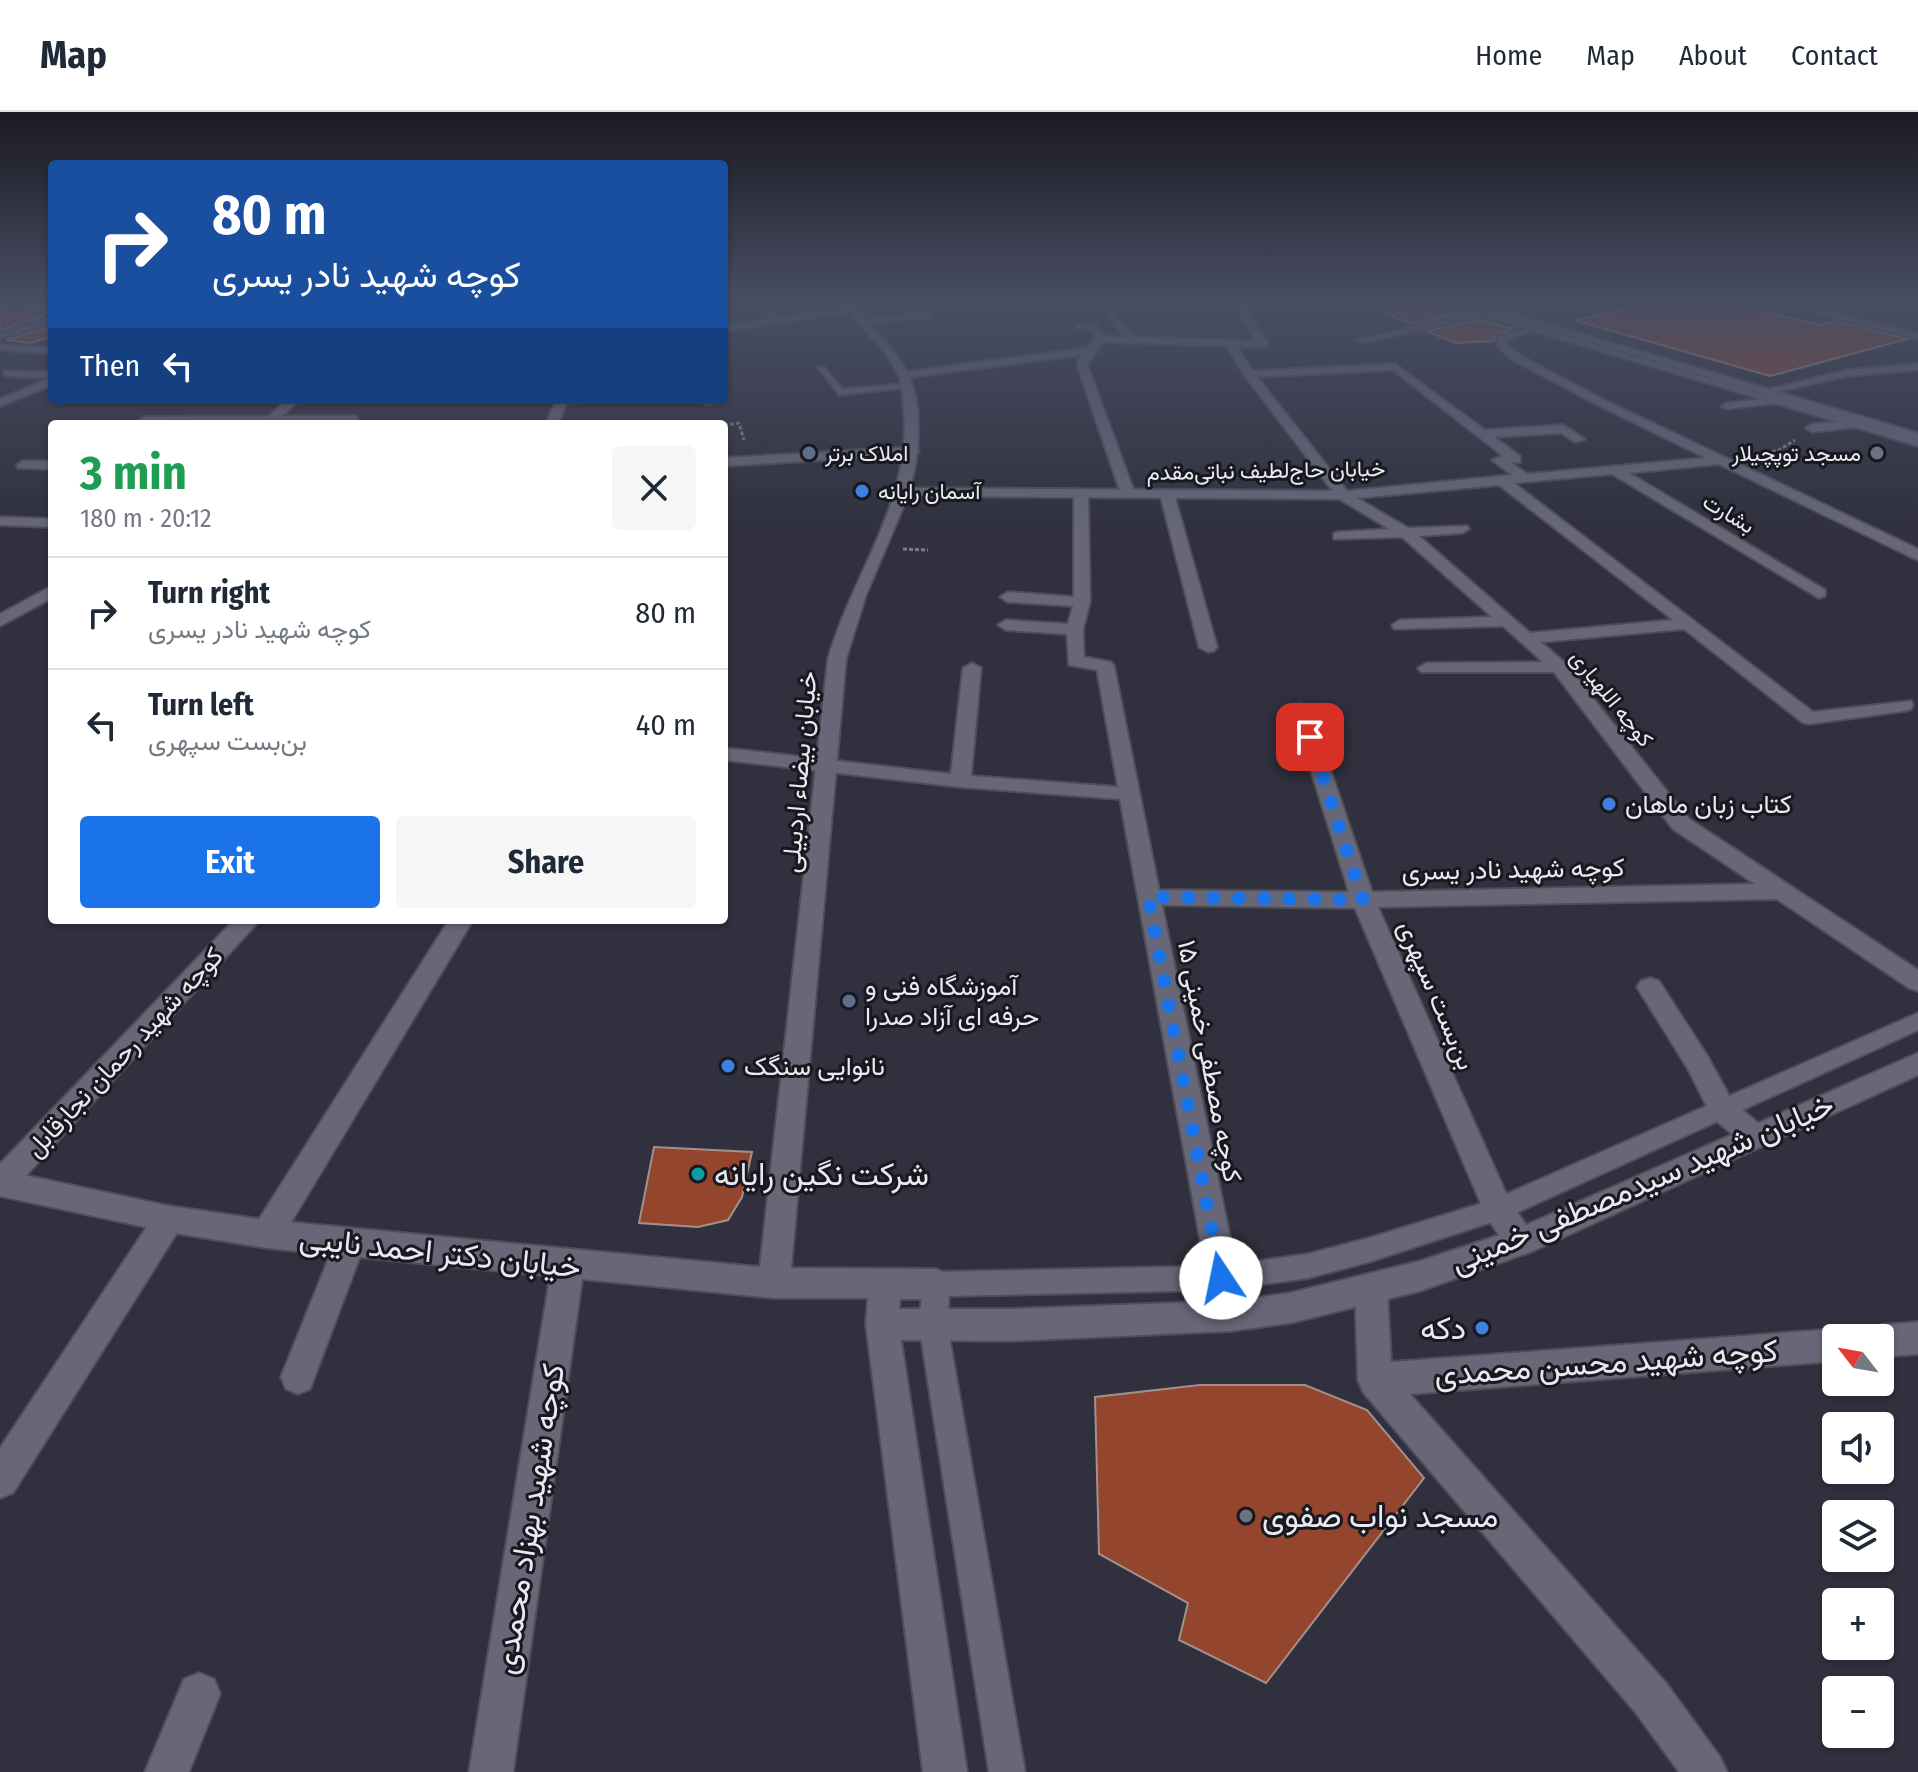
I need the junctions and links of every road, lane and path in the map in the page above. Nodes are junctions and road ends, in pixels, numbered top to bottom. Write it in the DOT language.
graph roads {
  1 [pos="828,377"];
  2 [pos="902,377"];
  3 [pos="927,377"];
  4 [pos="1087,377"];
  5 [pos="1252,377"];
  6 [pos="1409,377"];
  7 [pos="1554,377"];
  8 [pos="1704,377"];
  9 [pos="1717,377"];
  10 [pos="1827,377"];
  11 [pos="905,381"];
  12 [pos="48,383"];
  13 [pos="1768,391"];
  14 [pos="1755,394"];
  15 [pos="1791,398"];
  16 [pos="1778,401"];
  17 [pos="0,403"];
  18 [pos="289,404"];
  19 [pos="1727,406"];
  20 [pos="352,419"];
  21 [pos="272,420"];
  22 [pos="325,420"];
  23 [pos="1869,422"];
  24 [pos="1855,424"];
  25 [pos="1812,428"];
  26 [pos="1482,434"];
  27 [pos="1918,437"];
  28 [pos="1579,439"];
  29 [pos="1918,443"];
  30 [pos="913,451"];
  31 [pos="1724,460"];
  32 [pos="728,462"];
  33 [pos="23,465"];
  34 [pos="48,465"];
  35 [pos="1615,470"];
  36 [pos="1524,478"];
  37 [pos="1502,480"];
  38 [pos="903,492"];
  39 [pos="1081,494"];
  40 [pos="1128,494"];
  41 [pos="1167,494"];
  42 [pos="1343,495"];
  43 [pos="0,521"];
  44 [pos="48,523"];
  45 [pos="1462,529"];
  46 [pos="1408,534"];
  47 [pos="1339,536"];
  48 [pos="1918,555"];
  49 [pos="48,593"];
  50 [pos="1819,593"];
  51 [pos="1008,597"];
  52 [pos="1082,602"];
  53 [pos="0,621"];
  54 [pos="1507,621"];
  55 [pos="1689,624"];
  56 [pos="1006,625"];
  57 [pos="1400,625"];
  58 [pos="1075,629"];
  59 [pos="1526,638"];
  60 [pos="1208,647"];
  61 [pos="1559,667"];
  62 [pos="972,668"];
  63 [pos="1427,668"];
  64 [pos="1904,705"];
  65 [pos="1301,710"];
  66 [pos="728,754"];
  67 [pos="829,766"];
  68 [pos="960,781"];
  69 [pos="1130,794"];
  70 [pos="1782,891"];
  71 [pos="1148,897"];
  72 [pos="1363,900"];
  73 [pos="244,924"];
  74 [pos="459,924"];
  75 [pos="1918,982"];
  76 [pos="1650,987"];
  77 [pos="1918,1021"];
  78 [pos="1918,1063"];
  79 [pos="1722,1109"];
  80 [pos="1755,1137"];
  81 [pos="0,1183"];
  82 [pos="1498,1209"];
  83 [pos="169,1219"];
  84 [pos="267,1234"];
  85 [pos="1522,1241"];
  86 [pos="350,1243"];
  87 [pos="568,1265"];
  88 [pos="1221,1278"];
  89 [pos="774,1283"];
  90 [pos="885,1284"];
  91 [pos="936,1284"];
  92 [pos="1371,1288"];
  93 [pos="1230,1316"];
  94 [pos="882,1324"];
  95 [pos="933,1324"];
  96 [pos="1918,1338"];
  97 [pos="1894,1340"];
  98 [pos="1822,1346"];
  99 [pos="298,1377"];
  100 [pos="1375,1380"];
  101 [pos="0,1480"];
  102 [pos="199,1694"];
  103 [pos="167,1772"];
  104 [pos="491,1772"];
  105 [pos="945,1772"];
  106 [pos="1007,1772"];
  107 [pos="1705,1772"];
  1 -- 11 [label="lane"];
  2 -- 11 [label="street, خیابان بیضاء اردبیلی"];
  3 -- 11 [label="street"];
  4 -- 40 [label="street"];
  5 -- 42 [label="street, کوچه اللهیاری"];
  6 -- 26 [label="street"];
  7 -- 31 [label="street"];
  8 -- 14 [label="lane"];
  9 -- 13 [label="street"];
  10 -- 13 [label="street"];
  11 -- 30 [label="street, خیابان بیضاء اردبیلی"];
  12 -- 17 [label="street"];
  13 -- 14 [label="street"];
  13 -- 15 [label="street"];
  14 -- 16 [label="lane"];
  15 -- 16 [label="street"];
  15 -- 23 [label="street"];
  16 -- 19 [label="street"];
  16 -- 24 [label="lane"];
  18 -- 21 [label="street"];
  20 -- 22 [label="street"];
  23 -- 24 [label="street"];
  23 -- 27 [label="street"];
  24 -- 25 [label="street"];
  24 -- 29 [label="lane"];
  25 -- 31 [label="path"];
  26 -- 28 [label="street"];
  26 -- 36 [label="street"];
  30 -- 32 [label="street"];
  30 -- 38 [label="street, خیابان بیضاء اردبیلی"];
  31 -- 35 [label="street, خیابان حاج‌لطیف نباتی‌مقدم"];
  31 -- 48 [label="street"];
  33 -- 34 [label="street"];
  35 -- 36 [label="street, خیابان حاج‌لطیف نباتی‌مقدم"];
  35 -- 50 [label="street, بشارت"];
  36 -- 37 [label="street, خیابان حاج‌لطیف نباتی‌مقدم"];
  37 -- 42 [label="street, خیابان حاج‌لطیف نباتی‌مقدم"];
  37 -- 55 [label="street"];
  38 -- 39 [label="street, خیابان حاج‌لطیف نباتی‌مقدم"];
  38 -- 67 [label="street, خیابان بیضاء اردبیلی"];
  39 -- 40 [label="street, خیابان حاج‌لطیف نباتی‌مقدم"];
  39 -- 52 [label="street"];
  40 -- 41 [label="street, خیابان حاج‌لطیف نباتی‌مقدم"];
  41 -- 42 [label="street, خیابان حاج‌لطیف نباتی‌مقدم"];
  41 -- 60 [label="street"];
  42 -- 46 [label="street, کوچه اللهیاری"];
  43 -- 44 [label="street"];
  45 -- 46 [label="street"];
  46 -- 47 [label="street"];
  46 -- 54 [label="street, کوچه اللهیاری"];
  49 -- 53 [label="street"];
  51 -- 52 [label="street"];
  52 -- 58 [label="street"];
  54 -- 57 [label="street"];
  54 -- 59 [label="street, کوچه اللهیاری"];
  55 -- 59 [label="street"];
  55 -- 64 [label="street"];
  56 -- 58 [label="street"];
  58 -- 69 [label="street, کوچه مصطفی خمینی ۱۵"];
  59 -- 61 [label="street, کوچه اللهیاری"];
  61 -- 63 [label="street"];
  61 -- 70 [label="street, کوچه اللهیاری"];
  62 -- 68 [label="street"];
  65 -- 72 [label="street, بن‌بست سپهری"];
  66 -- 67 [label="street"];
  67 -- 68 [label="street"];
  67 -- 89 [label="street, خیابان بیضاء اردبیلی"];
  68 -- 69 [label="street"];
  69 -- 71 [label="street, کوچه مصطفی خمینی ۱۵"];
  70 -- 72 [label="street, کوچه شهید نادر یسری"];
  70 -- 75 [label="street, کوچه اللهیاری"];
  71 -- 72 [label="street, کوچه شهید نادر یسری"];
  71 -- 88 [label="street, کوچه مصطفی خمینی ۱۵"];
  72 -- 82 [label="street, بن‌بست سپهری"];
  73 -- 81 [label="street, کوچه شهید رحمان نجارقابل"];
  74 -- 84 [label="street"];
  76 -- 79 [label="street"];
  77 -- 79 [label="lane"];
  78 -- 80 [label="street, خیابان شهید سیدمصطفی خمینی"];
  79 -- 80 [label="street"];
  79 -- 82 [label="lane"];
  80 -- 85 [label="street, خیابان شهید سیدمصطفی خمینی"];
  81 -- 83 [label="street, خیابان دکتر احمد نایبی"];
  82 -- 85 [label="street, بن‌بست سپهری"];
  82 -- 88 [label="lane"];
  83 -- 84 [label="street, خیابان دکتر احمد نایبی"];
  83 -- 101 [label="street"];
  84 -- 86 [label="street, خیابان دکتر احمد نایبی"];
  85 -- 92 [label="street, خیابان شهید سیدمصطفی خمینی"];
  86 -- 87 [label="street, خیابان دکتر احمد نایبی"];
  86 -- 99 [label="street"];
  87 -- 89 [label="street, خیابان دکتر احمد نایبی"];
  87 -- 104 [label="street, کوچه شهید بهزاد محمدی"];
  88 -- 91 [label="lane"];
  88 -- 93 [label="street, کوچه مصطفی خمینی ۱۵"];
  89 -- 90 [label="street, خیابان دکتر احمد نایبی"];
  90 -- 91 [label="street, خیابان دکتر احمد نایبی"];
  90 -- 94 [label="street"];
  91 -- 95 [label="lane"];
  92 -- 93 [label="street, خیابان شهید سیدمصطفی خمینی"];
  92 -- 100 [label="street"];
  93 -- 95 [label="street, خیابان شهید سیدمصطفی خمینی"];
  94 -- 95 [label="street, خیابان شهید سیدمصطفی خمینی"];
  94 -- 105 [label="street"];
  95 -- 106 [label="lane"];
  96 -- 97 [label="street"];
  98 -- 100 [label="street, کوچه شهید محسن محمدی"];
  100 -- 107 [label="street"];
  102 -- 103 [label="street"];
}
